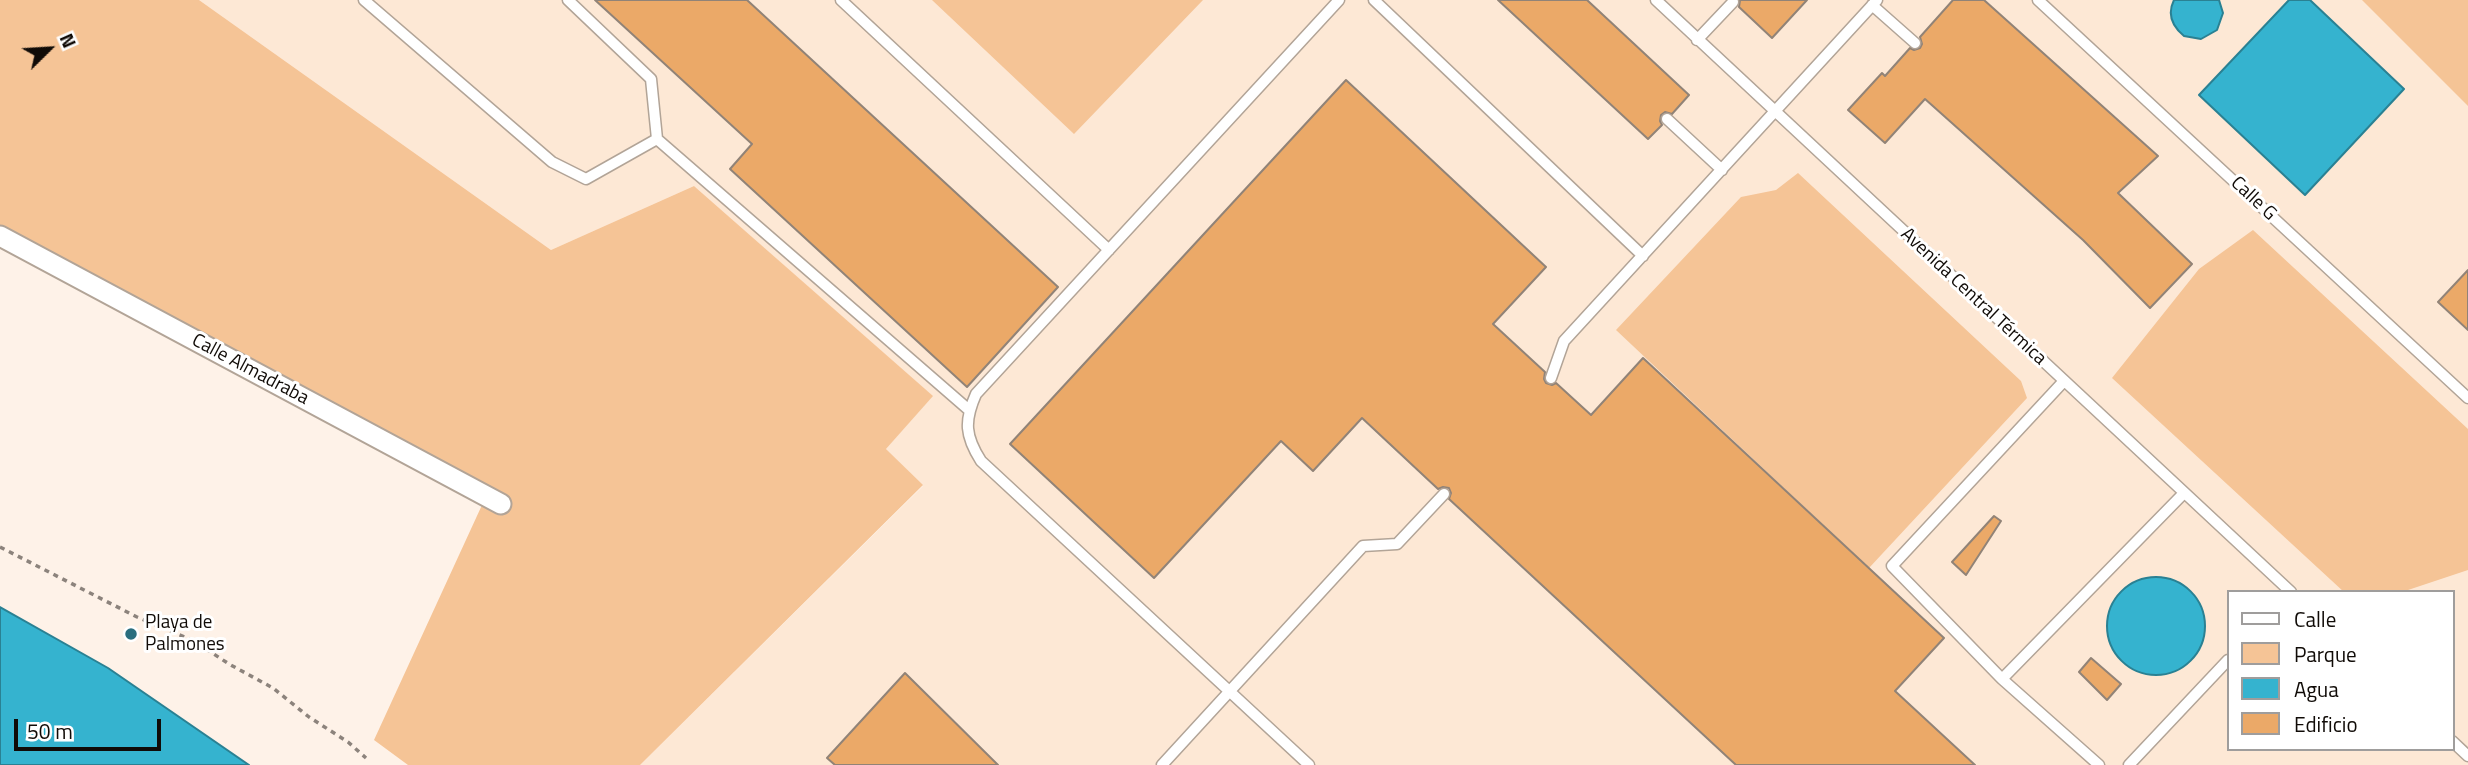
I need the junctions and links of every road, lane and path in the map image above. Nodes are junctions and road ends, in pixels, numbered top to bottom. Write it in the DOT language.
graph roads {
  1 [pos="364,0"];
  2 [pos="568,0"];
  3 [pos="841,0"];
  4 [pos="1339,0"];
  5 [pos="1374,0"];
  6 [pos="1656,0"];
  7 [pos="2038,0"];
  8 [pos="1733,2"];
  9 [pos="1874,3"];
  10 [pos="1698,40"];
  11 [pos="1915,43"];
  12 [pos="1774,112"];
  13 [pos="1667,119"];
  14 [pos="657,139"];
  15 [pos="1722,170"];
  16 [pos="0,236"];
  17 [pos="1109,250"];
  18 [pos="1643,256"];
  19 [pos="1551,378"];
  20 [pos="2064,381"];
  21 [pos="2468,398"];
  22 [pos="969,410"];
  23 [pos="2184,493"];
  24 [pos="1444,494"];
  25 [pos="501,504"];
  26 [pos="0,547"];
  27 [pos="2289,590"];
  28 [pos="2226,662"];
  29 [pos="2002,680"];
  30 [pos="1228,692"];
  31 [pos="2454,743"];
  32 [pos="2468,756"];
  33 [pos="366,758"];
  34 [pos="1162,765"];
  35 [pos="1309,765"];
  36 [pos="2099,765"];
  37 [pos="2129,765"];
  1 -- 14 [label="lane"];
  2 -- 14 [label="lane"];
  3 -- 17 [label="lane"];
  4 -- 17 [label="lane"];
  5 -- 18 [label="lane"];
  6 -- 10 [label="lane, Avenida Central Térmica"];
  7 -- 21 [label="lane, Calle G"];
  8 -- 10 [label="lane"];
  9 -- 11 [label="lane"];
  9 -- 12 [label="lane"];
  10 -- 12 [label="lane, Avenida Central Térmica"];
  12 -- 15 [label="lane"];
  12 -- 20 [label="lane, Avenida Central Térmica"];
  13 -- 15 [label="lane"];
  14 -- 22 [label="lane"];
  15 -- 18 [label="lane"];
  16 -- 25 [label="street, Calle Almadraba"];
  17 -- 22 [label="lane"];
  18 -- 19 [label="lane"];
  20 -- 23 [label="lane, Avenida Central Térmica"];
  20 -- 29 [label="lane"];
  22 -- 30 [label="lane"];
  23 -- 27 [label="lane, Avenida Central Térmica"];
  23 -- 29 [label="lane"];
  24 -- 30 [label="lane"];
  26 -- 33 [label="path"];
  28 -- 37 [label="lane"];
  29 -- 36 [label="lane"];
  30 -- 34 [label="lane"];
  30 -- 35 [label="lane"];
  31 -- 32 [label="lane"];
}
